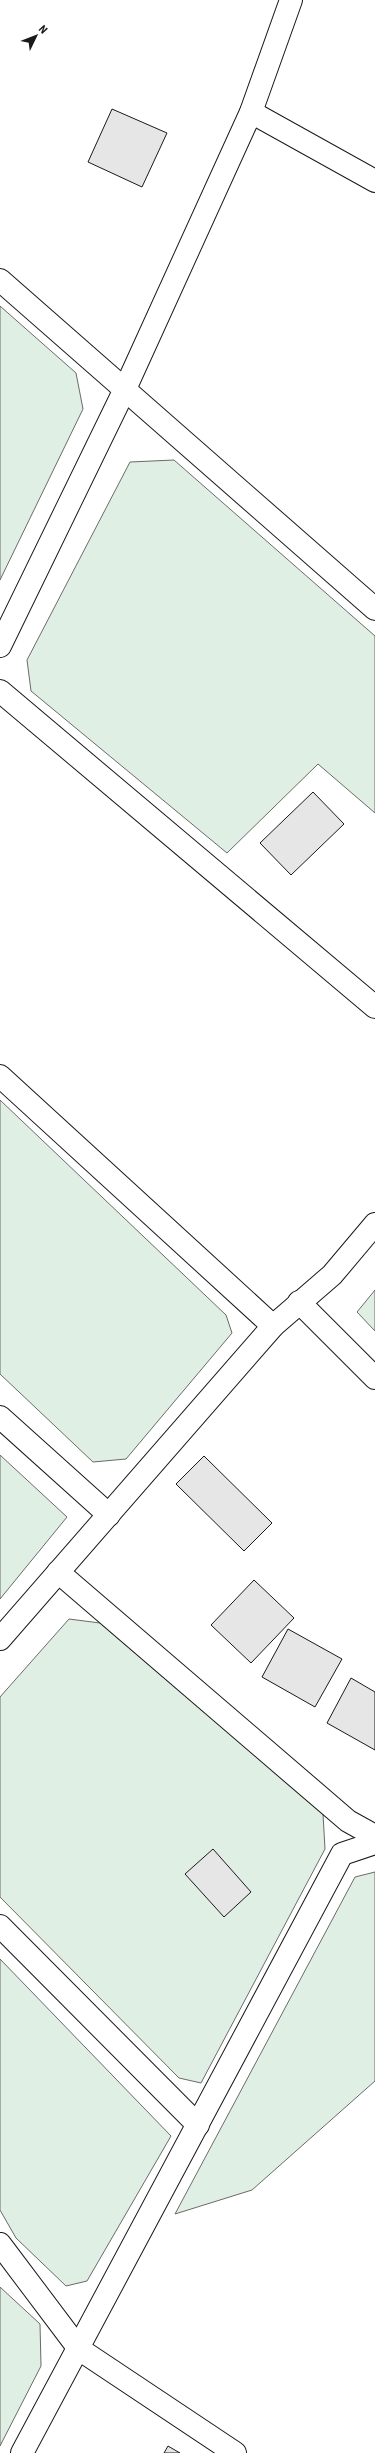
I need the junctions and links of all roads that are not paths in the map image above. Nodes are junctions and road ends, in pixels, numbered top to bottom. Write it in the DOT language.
graph roads {
  1 [pos="291,0"];
  2 [pos="251,112"];
  3 [pos="375,182"];
  4 [pos="0,280"];
  5 [pos="125,389"];
  6 [pos="375,609"];
  7 [pos="0,646"];
  8 [pos="0,691"];
  9 [pos="375,1007"];
  10 [pos="0,1076"];
  11 [pos="375,1224"];
  12 [pos="299,1302"];
  13 [pos="273,1326"];
  14 [pos="375,1378"];
  15 [pos="0,1417"];
  16 [pos="109,1515"];
  17 [pos="58,1572"];
  18 [pos="0,1639"];
  19 [pos="375,1836"];
  20 [pos="375,1843"];
  21 [pos="0,1926"];
  22 [pos="198,2126"];
  23 [pos="0,2244"];
  24 [pos="79,2349"];
  25 [pos="22,2453"];
  26 [pos="235,2453"];
  1 -- 2 [label="street"];
  2 -- 3 [label="street"];
  2 -- 5 [label="street"];
  4 -- 5 [label="street"];
  5 -- 6 [label="street"];
  5 -- 7 [label="street"];
  8 -- 9 [label="street"];
  10 -- 13 [label="street"];
  11 -- 12 [label="street"];
  12 -- 13 [label="street"];
  12 -- 14 [label="street"];
  13 -- 16 [label="street"];
  15 -- 16 [label="street"];
  16 -- 17 [label="street"];
  17 -- 18 [label="street"];
  17 -- 19 [label="street"];
  20 -- 22 [label="street"];
  21 -- 22 [label="street"];
  22 -- 24 [label="street"];
  23 -- 24 [label="street"];
  24 -- 25 [label="street"];
  24 -- 26 [label="street"];
}
